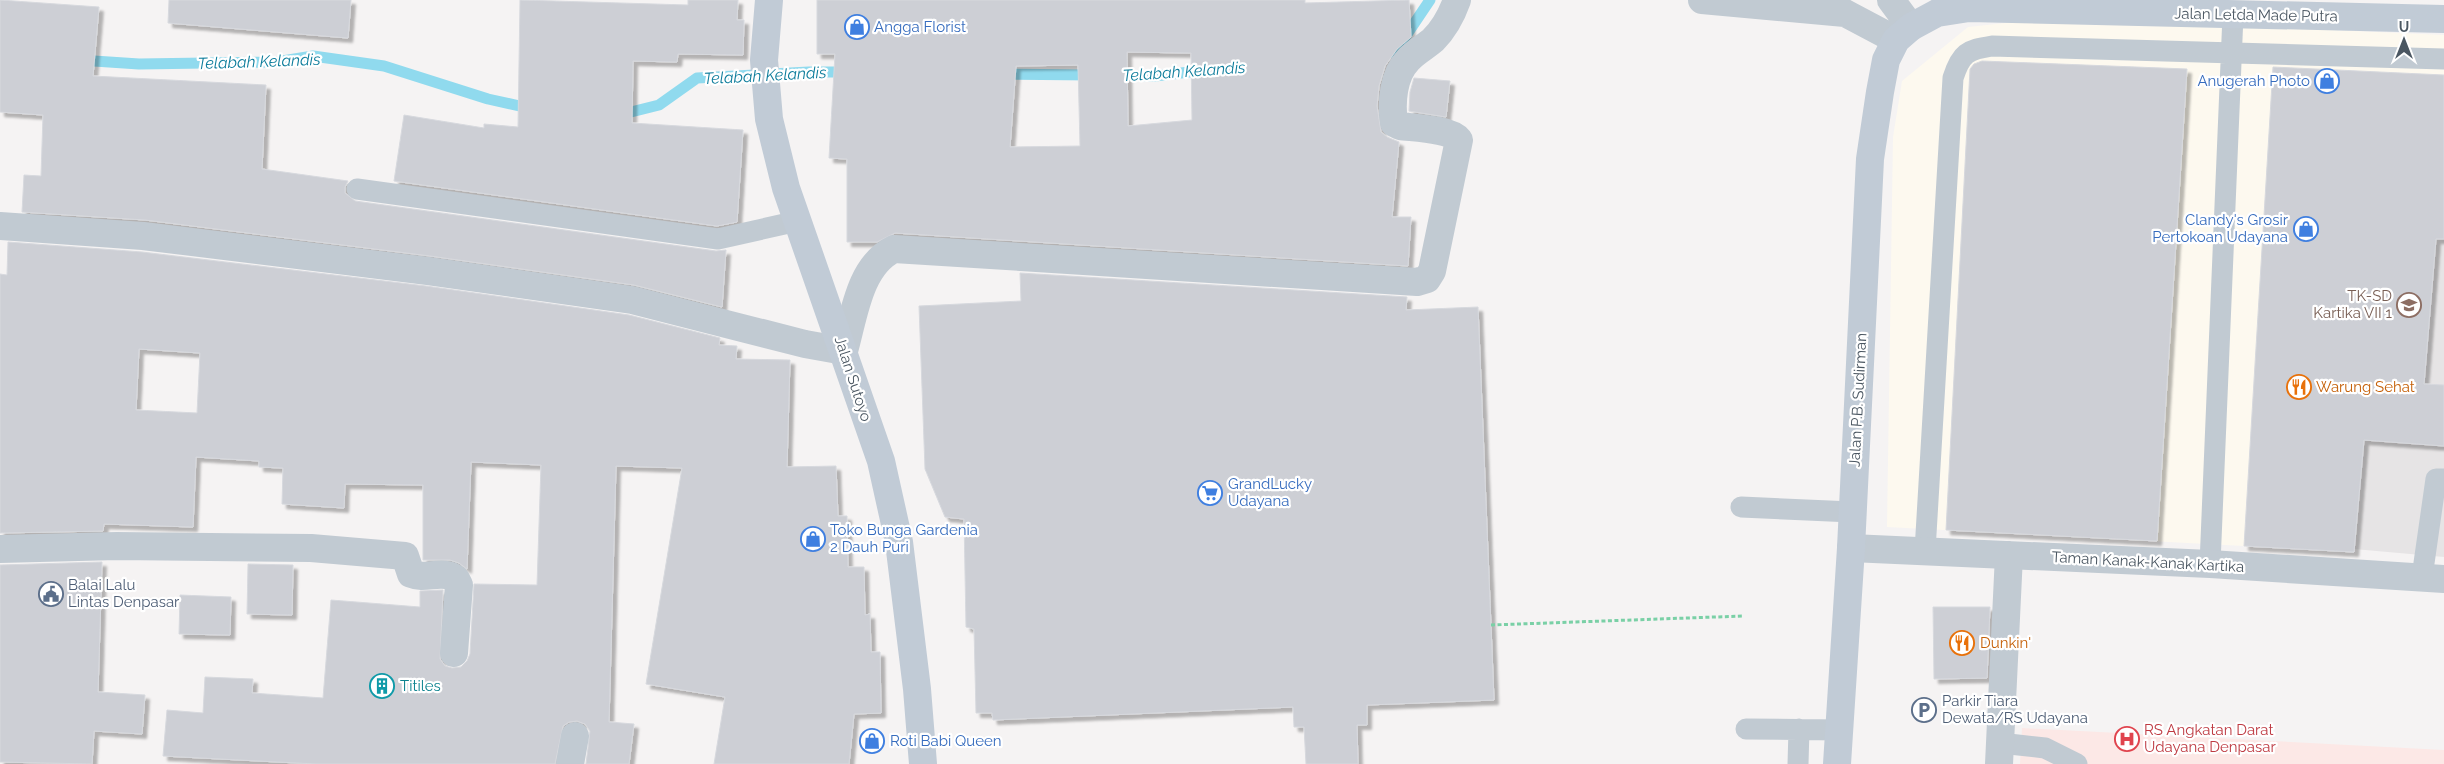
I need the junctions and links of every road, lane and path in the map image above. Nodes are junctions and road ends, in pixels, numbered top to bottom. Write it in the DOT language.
graph roads {
  1 [pos="769,0"];
  2 [pos="1458,0"];
  3 [pos="1702,0"];
  4 [pos="1891,0"];
  5 [pos="2233,15"];
  6 [pos="2444,19"];
  7 [pos="1904,33"];
  8 [pos="2232,51"];
  9 [pos="2444,58"];
  10 [pos="358,189"];
  11 [pos="798,220"];
  12 [pos="0,226"];
  13 [pos="844,351"];
  14 [pos="2444,480"];
  15 [pos="1741,507"];
  16 [pos="1852,512"];
  17 [pos="1851,548"];
  18 [pos="0,549"];
  19 [pos="1925,551"];
  20 [pos="2009,555"];
  21 [pos="2210,564"];
  22 [pos="2433,578"];
  23 [pos="1743,616"];
  24 [pos="1491,625"];
  25 [pos="454,653"];
  26 [pos="1746,729"];
  27 [pos="1799,729"];
  28 [pos="1839,730"];
  29 [pos="575,736"];
  30 [pos="1999,753"];
  31 [pos="570,764"];
  32 [pos="923,764"];
  33 [pos="1798,764"];
  34 [pos="1837,764"];
  35 [pos="2077,764"];
  1 -- 11 [label="main road, Jalan Sutoyo"];
  2 -- 13 [label="street"];
  3 -- 7 [label="street"];
  4 -- 7 [label="street"];
  5 -- 6 [label="main road, Jalan Letda Made Putra"];
  5 -- 7 [label="main road, Jalan Letda Made Putra"];
  5 -- 8 [label="lane"];
  7 -- 16 [label="main road, Jalan P.B. Sudirman"];
  8 -- 9 [label="lane"];
  8 -- 19 [label="lane"];
  8 -- 21 [label="lane"];
  10 -- 11 [label="lane"];
  11 -- 13 [label="main road, Jalan Sutoyo"];
  12 -- 13 [label="street"];
  13 -- 32 [label="main road, Jalan Sutoyo"];
  14 -- 22 [label="lane"];
  15 -- 16 [label="lane"];
  16 -- 17 [label="main road, Jalan P.B. Sudirman"];
  17 -- 19 [label="street, Taman Kanak-Kanak Kartika"];
  17 -- 28 [label="main road, Jalan P.B. Sudirman"];
  18 -- 25 [label="street"];
  19 -- 20 [label="street, Taman Kanak-Kanak Kartika"];
  20 -- 21 [label="street, Taman Kanak-Kanak Kartika"];
  20 -- 30 [label="street"];
  21 -- 22 [label="street, Taman Kanak-Kanak Kartika"];
  23 -- 24 [label="path"];
  26 -- 27 [label="lane"];
  27 -- 28 [label="lane"];
  27 -- 33 [label="lane"];
  28 -- 34 [label="main road, Jalan P.B. Sudirman"];
  29 -- 31 [label="street"];
  30 -- 35 [label="lane"];
}
